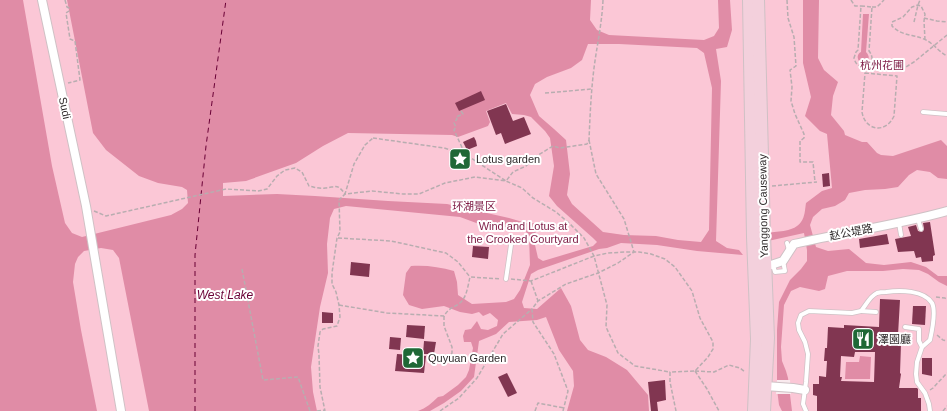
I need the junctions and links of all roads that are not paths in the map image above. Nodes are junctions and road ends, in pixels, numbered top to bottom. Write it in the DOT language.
graph roads {
  1 [pos="42,0"];
  2 [pos="749,0"];
  3 [pos="758,0"];
  4 [pos="923,112"];
  5 [pos="947,114"];
  6 [pos="947,211"];
  7 [pos="918,219"];
  8 [pos="899,222"];
  9 [pos="921,229"];
  10 [pos="901,235"];
  11 [pos="512,238"];
  12 [pos="788,243"];
  13 [pos="789,253"];
  14 [pos="769,265"];
  15 [pos="506,279"];
  16 [pos="861,311"];
  17 [pos="876,312"];
  18 [pos="905,328"];
  19 [pos="922,347"];
  20 [pos="771,386"];
  21 [pos="805,390"];
  22 [pos="121,411"];
  23 [pos="754,411"];
  24 [pos="764,411"];
  25 [pos="806,411"];
  26 [pos="930,411"];
  1 -- 22 [label="street, Sudi"];
  2 -- 23 [label="main road, Yanggong Causeway"];
  3 -- 14 [label="main road, Yanggong Causeway"];
  4 -- 5 [label="lane"];
  6 -- 7 [label="street, 赵公堤路"];
  7 -- 8 [label="street, 赵公堤路"];
  7 -- 9 [label="lane"];
  8 -- 10 [label="lane"];
  8 -- 13 [label="street, 赵公堤路"];
  11 -- 15 [label="lane"];
  12 -- 13 [label="lane"];
  13 -- 14 [label="street, 赵公堤路"];
  14 -- 20 [label="main road, Yanggong Causeway"];
  16 -- 17 [label="lane"];
  16 -- 19 [label="lane"];
  16 -- 21 [label="lane"];
  18 -- 19 [label="lane"];
  19 -- 26 [label="lane"];
  20 -- 21 [label="street"];
  20 -- 24 [label="main road, Yanggong Causeway"];
  21 -- 25 [label="lane"];
}
